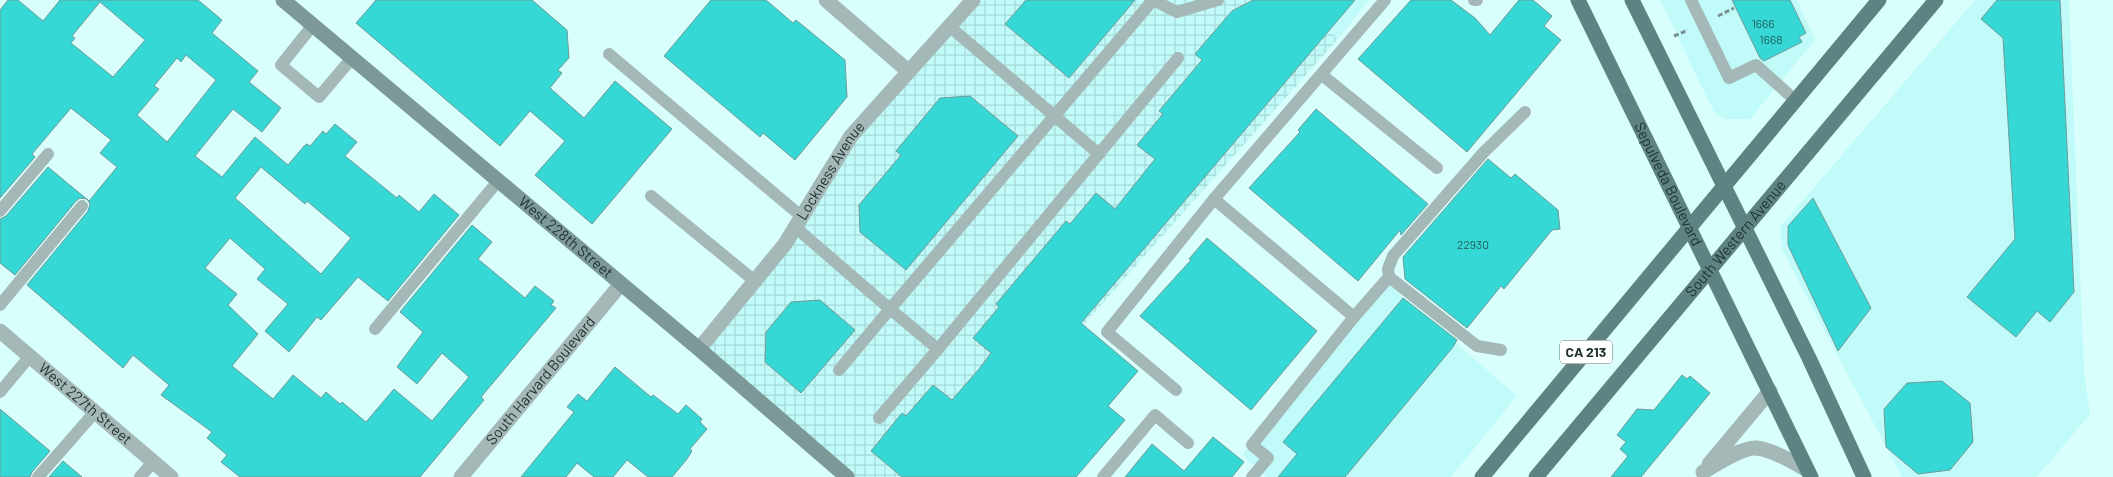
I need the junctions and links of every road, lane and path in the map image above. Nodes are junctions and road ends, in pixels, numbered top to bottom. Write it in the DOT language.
graph roads {
  1 [pos="283,0"];
  2 [pos="826,0"];
  3 [pos="973,0"];
  4 [pos="1153,0"];
  5 [pos="1218,0"];
  6 [pos="1385,0"];
  7 [pos="1578,0"];
  8 [pos="1632,0"];
  9 [pos="1691,0"];
  10 [pos="1879,0"];
  11 [pos="1936,0"];
  12 [pos="313,25"];
  13 [pos="949,26"];
  14 [pos="1694,27"];
  15 [pos="1674,36"];
  16 [pos="609,54"];
  17 [pos="352,58"];
  18 [pos="1178,58"];
  19 [pos="908,71"];
  20 [pos="1322,75"];
  21 [pos="1795,100"];
  22 [pos="1525,112"];
  23 [pos="1054,116"];
  24 [pos="48,154"];
  25 [pos="1099,154"];
  26 [pos="1437,168"];
  27 [pos="498,181"];
  28 [pos="1724,185"];
  29 [pos="651,196"];
  30 [pos="1214,199"];
  31 [pos="82,206"];
  32 [pos="0,211"];
  33 [pos="798,222"];
  34 [pos="1690,227"];
  35 [pos="1744,228"];
  36 [pos="1709,268"];
  37 [pos="1389,277"];
  38 [pos="756,282"];
  39 [pos="621,284"];
  40 [pos="0,305"];
  41 [pos="890,309"];
  42 [pos="1354,317"];
  43 [pos="376,329"];
  44 [pos="0,331"];
  45 [pos="938,349"];
  46 [pos="699,350"];
  47 [pos="1501,350"];
  48 [pos="30,356"];
  49 [pos="839,370"];
  50 [pos="1176,390"];
  51 [pos="1770,391"];
  52 [pos="0,392"];
  53 [pos="95,412"];
  54 [pos="879,418"];
  55 [pos="1188,443"];
  56 [pos="153,462"];
  57 [pos="1809,473"];
  58 [pos="1700,474"];
  59 [pos="844,476"];
  60 [pos="38,477"];
  61 [pos="140,477"];
  62 [pos="171,477"];
  63 [pos="461,477"];
  64 [pos="1102,477"];
  65 [pos="1252,477"];
  66 [pos="1482,477"];
  67 [pos="1536,477"];
  68 [pos="1864,477"];
  1 -- 12 [label="street, West 228th Street"];
  2 -- 19 [label="street"];
  3 -- 13 [label="street, Lockness Avenue"];
  4 -- 5 [label="lane"];
  4 -- 23 [label="lane"];
  6 -- 20 [label="lane"];
  7 -- 34 [label="main road, Sepulveda Boulevard"];
  8 -- 28 [label="main road"];
  9 -- 21 [label="lane"];
  10 -- 21 [label="main road, CA 213"];
  11 -- 35 [label="main road, South Western Avenue / CA 213"];
  12 -- 17 [label="street, West 228th Street"];
  12 -- 17 [label="lane"];
  13 -- 19 [label="street, Lockness Avenue"];
  13 -- 23 [label="lane"];
  14 -- 15 [label="path"];
  16 -- 33 [label="lane"];
  17 -- 27 [label="street, West 228th Street"];
  18 -- 25 [label="lane"];
  19 -- 33 [label="street, Lockness Avenue"];
  20 -- 26 [label="lane"];
  20 -- 30 [label="lane"];
  21 -- 28 [label="main road, CA 213"];
  22 -- 37 [label="lane"];
  23 -- 25 [label="lane"];
  23 -- 41 [label="lane"];
  24 -- 32 [label="lane"];
  25 -- 45 [label="lane"];
  27 -- 39 [label="street, West 228th Street"];
  27 -- 43 [label="lane"];
  28 -- 34 [label="main road, CA 213"];
  28 -- 35 [label="main road"];
  29 -- 38 [label="lane"];
  30 -- 42 [label="lane"];
  30 -- 50 [label="lane"];
  31 -- 40 [label="lane"];
  33 -- 38 [label="street, Lockness Avenue"];
  33 -- 41 [label="lane"];
  34 -- 36 [label="main road, Sepulveda Boulevard"];
  34 -- 66 [label="main road, CA 213"];
  35 -- 36 [label="main road, South Western Avenue / CA 213"];
  35 -- 68 [label="main road"];
  36 -- 51 [label="main road, Sepulveda Boulevard"];
  36 -- 67 [label="main road, South Western Avenue / CA 213"];
  37 -- 42 [label="lane"];
  37 -- 47 [label="lane"];
  38 -- 46 [label="street, Lockness Avenue"];
  39 -- 46 [label="street, West 228th Street"];
  39 -- 63 [label="street, South Harvard Boulevard"];
  41 -- 45 [label="lane"];
  41 -- 49 [label="lane"];
  42 -- 65 [label="lane"];
  44 -- 48 [label="street, West 227th Street"];
  45 -- 54 [label="lane"];
  46 -- 59 [label="street, West 228th Street"];
  48 -- 52 [label="lane"];
  48 -- 53 [label="street, West 227th Street"];
  51 -- 57 [label="main road, Sepulveda Boulevard"];
  51 -- 58 [label="street"];
  53 -- 56 [label="street, West 227th Street"];
  53 -- 60 [label="lane"];
  55 -- 64 [label="lane"];
  56 -- 61 [label="lane"];
  56 -- 62 [label="street, West 227th Street"];
  57 -- 58 [label="street"];
}
